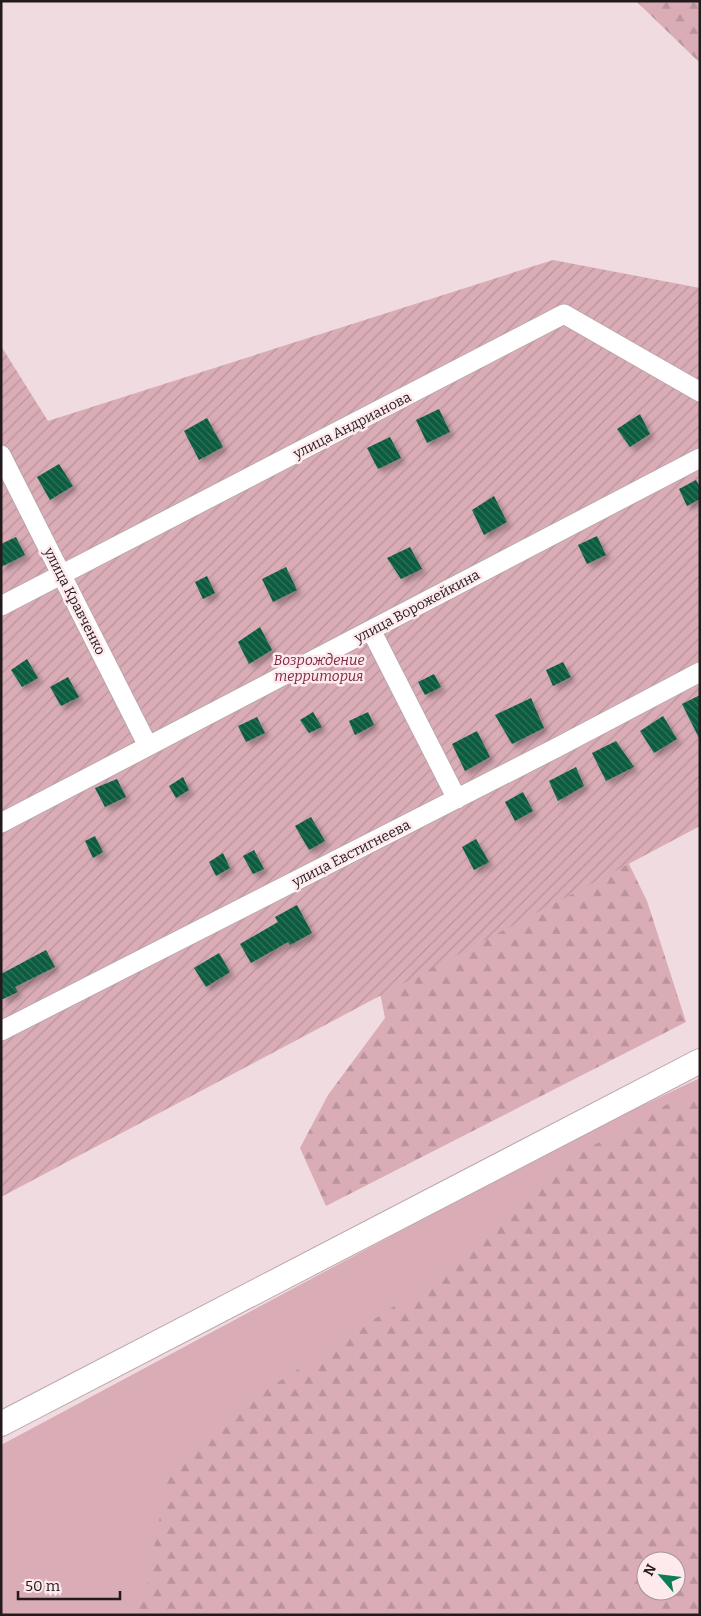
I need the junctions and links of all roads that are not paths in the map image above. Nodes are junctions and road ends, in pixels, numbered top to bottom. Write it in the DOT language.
graph roads {
  1 [pos="700,392"];
  2 [pos="1,455"];
  3 [pos="700,458"];
  4 [pos="62,575"];
  5 [pos="1,606"];
  6 [pos="371,630"];
  7 [pos="700,672"];
  8 [pos="148,746"];
  9 [pos="456,799"];
  10 [pos="1,822"];
  11 [pos="1,1031"];
  12 [pos="700,1061"];
  13 [pos="1,1424"];
  1 -- 4 [label="street, улица Андрианова"];
  2 -- 4 [label="street, улица Кравченко"];
  3 -- 6 [label="street, улица Ворожейкина"];
  4 -- 5 [label="street, улица Андрианова"];
  4 -- 8 [label="street, улица Кравченко"];
  6 -- 8 [label="street, улица Ворожейкина"];
  6 -- 9 [label="street"];
  7 -- 9 [label="street, улица Евстигнеева"];
  8 -- 10 [label="street, улица Ворожейкина"];
  9 -- 11 [label="street, улица Евстигнеева"];
  12 -- 13 [label="main road"];
}
